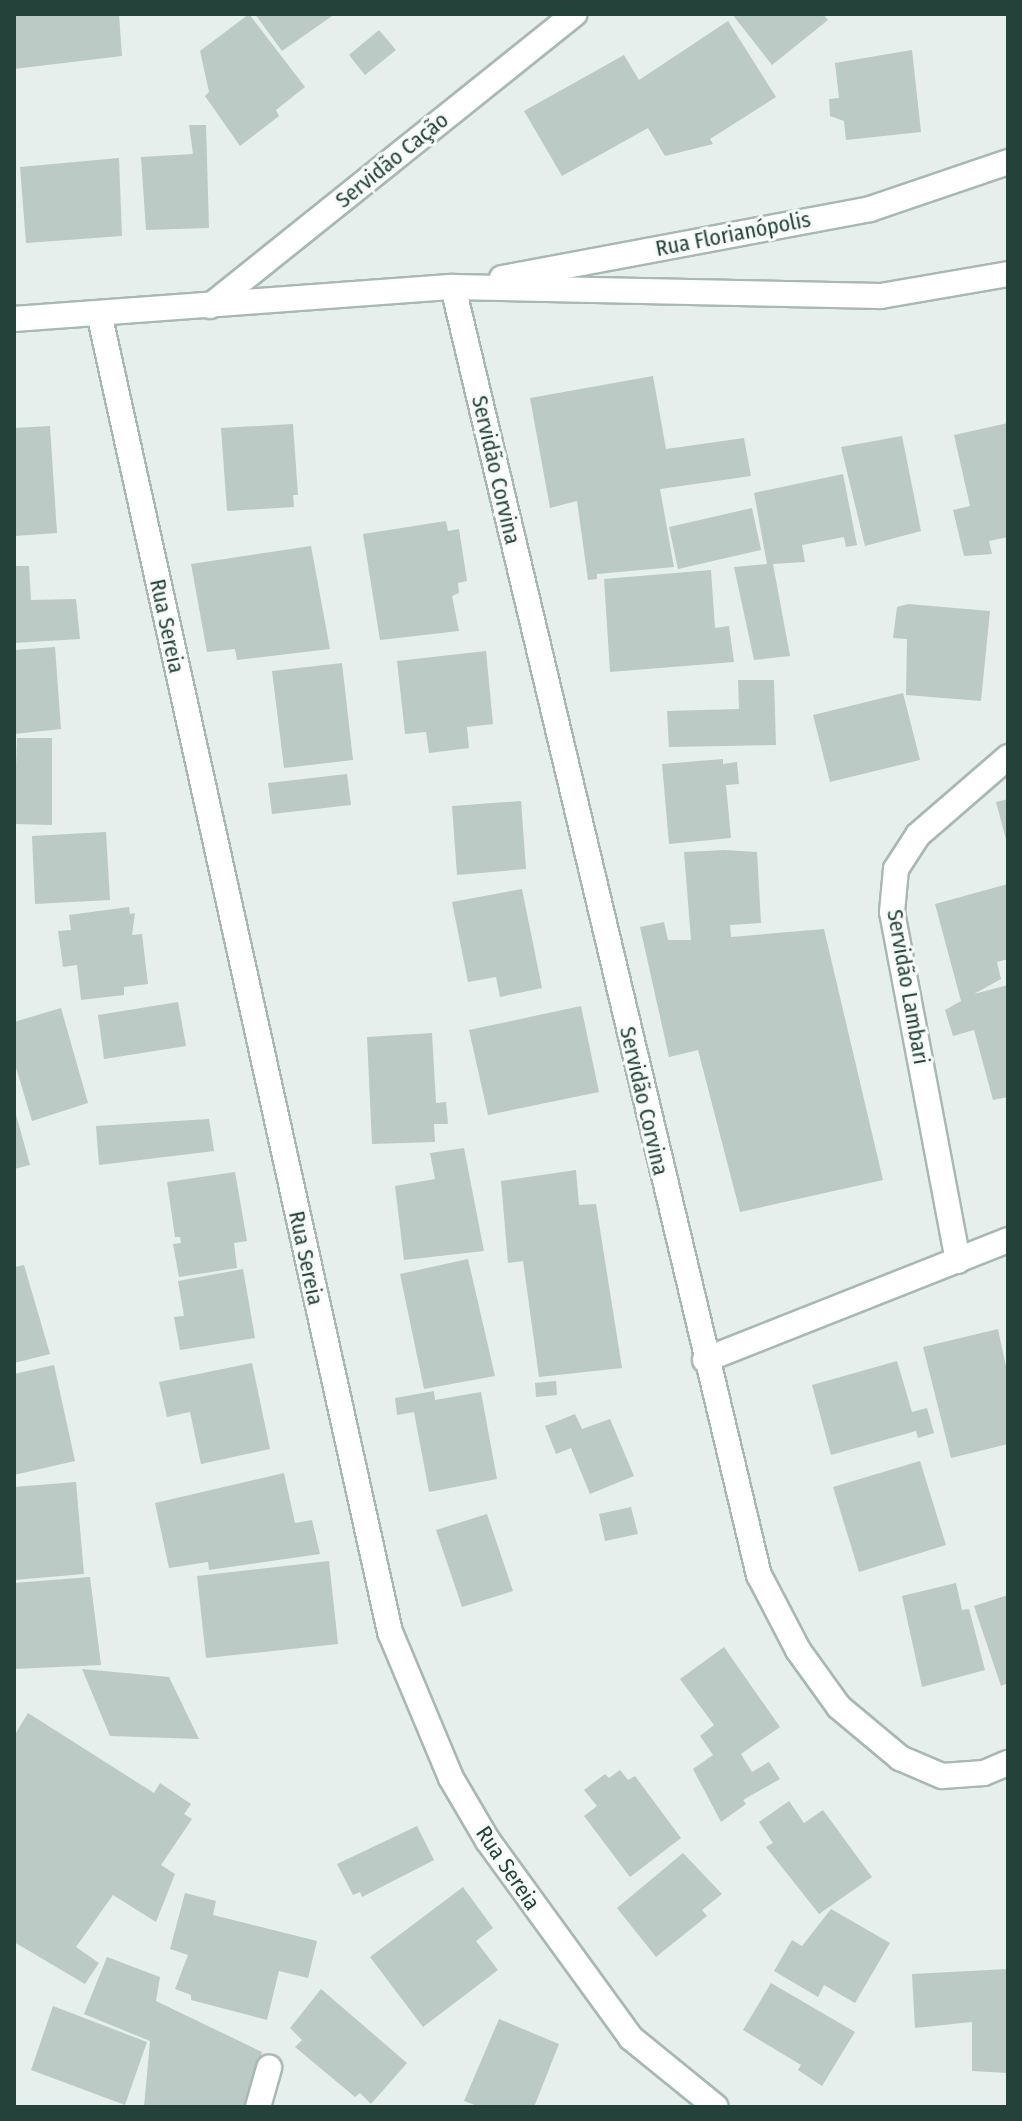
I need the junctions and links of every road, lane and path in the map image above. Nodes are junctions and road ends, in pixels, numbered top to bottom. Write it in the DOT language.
graph roads {
  1 [pos="575,14"];
  2 [pos="1008,162"];
  3 [pos="1008,274"];
  4 [pos="453,287"];
  5 [pos="210,306"];
  6 [pos="99,313"];
  7 [pos="14,319"];
  8 [pos="1008,757"];
  9 [pos="1008,1240"];
  10 [pos="958,1261"];
  11 [pos="705,1360"];
  12 [pos="1008,1763"];
  13 [pos="269,2068"];
  14 [pos="258,2107"];
  15 [pos="716,2107"];
  1 -- 5 [label="street, Servidão Cação"];
  2 -- 4 [label="street, Rua Florianópolis"];
  3 -- 4 [label="street, Rua Florianópolis"];
  4 -- 5 [label="street, Rua Florianópolis"];
  4 -- 11 [label="street, Servidão Corvina"];
  5 -- 6 [label="street, Rua Florianópolis"];
  6 -- 7 [label="street, Rua Florianópolis"];
  6 -- 15 [label="street, Rua Sereia"];
  8 -- 10 [label="street, Servidão Lambari"];
  9 -- 10 [label="street"];
  10 -- 11 [label="street"];
  11 -- 12 [label="street, Servidão Corvina"];
  13 -- 14 [label="street"];
}
